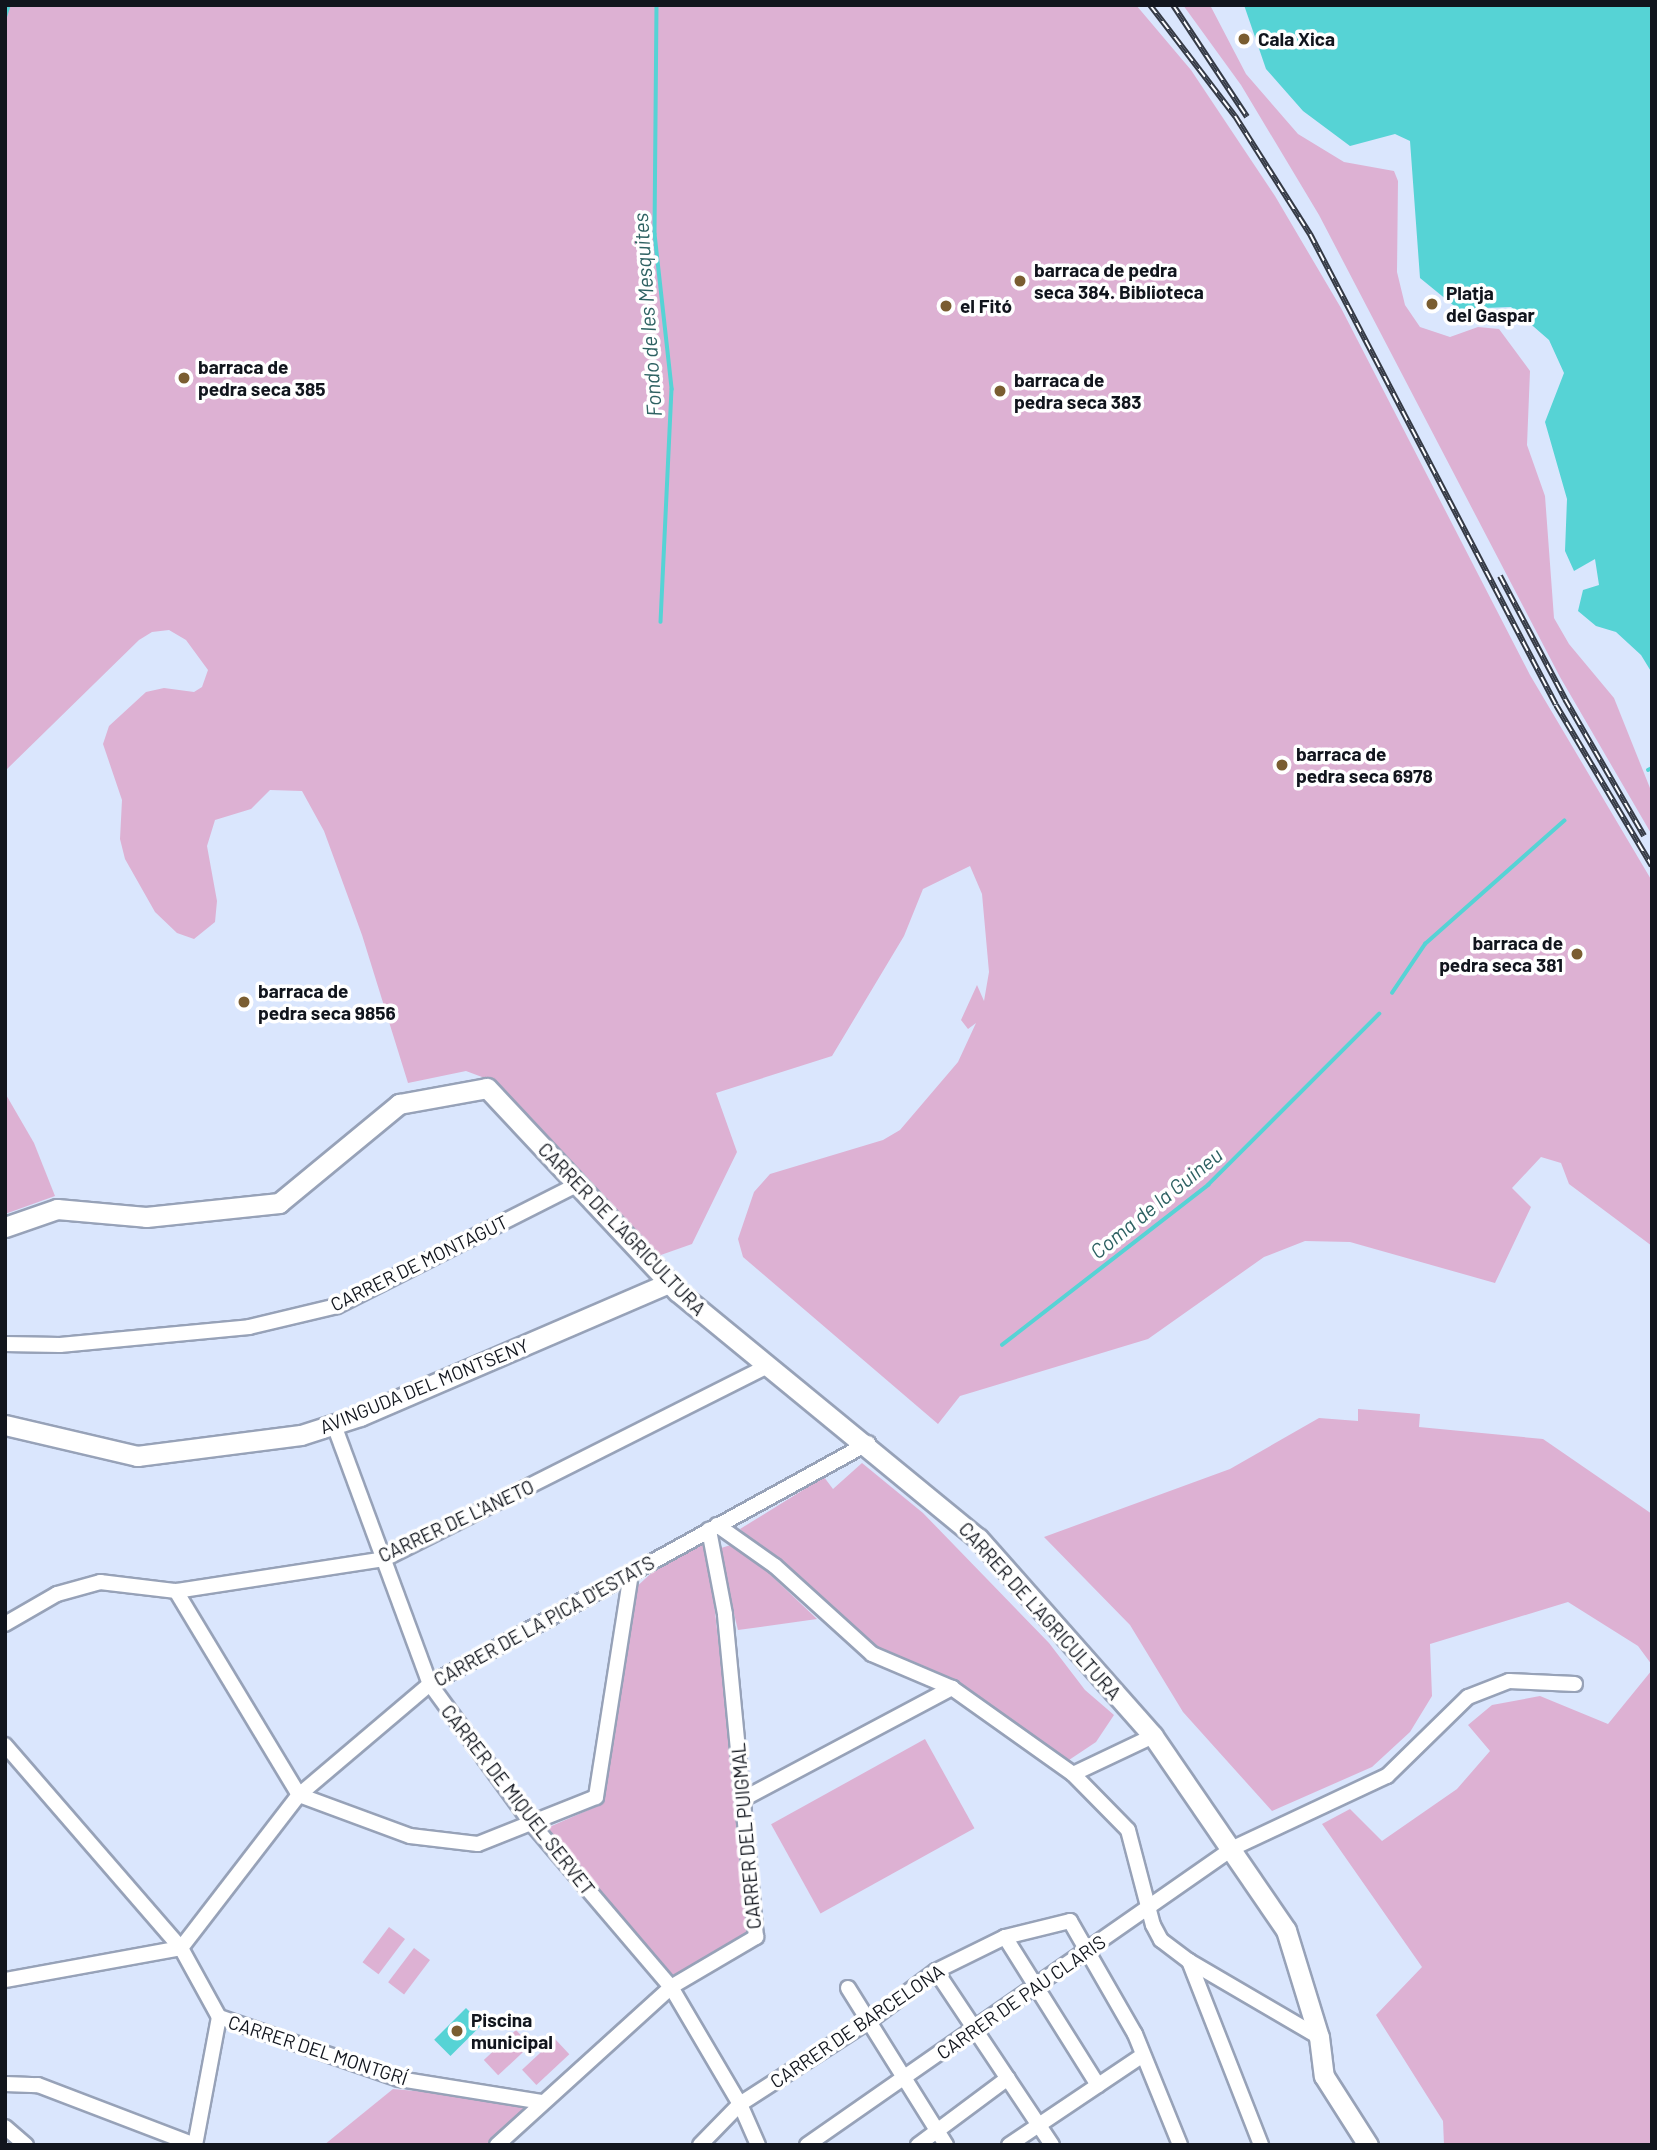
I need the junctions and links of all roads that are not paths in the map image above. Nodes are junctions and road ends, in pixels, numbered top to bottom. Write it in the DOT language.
graph roads {
  1 [pos="577,1185"];
  2 [pos="5,1227"];
  3 [pos="669,1283"];
  4 [pos="5,1344"];
  5 [pos="766,1367"];
  6 [pos="5,1425"];
  7 [pos="334,1425"];
  8 [pos="868,1443"];
  9 [pos="713,1528"];
  10 [pos="384,1559"];
  11 [pos="631,1573"];
  12 [pos="176,1591"];
  13 [pos="5,1624"];
  14 [pos="430,1684"];
  15 [pos="1575,1684"];
  16 [pos="952,1688"];
  17 [pos="1153,1736"];
  18 [pos="5,1745"];
  19 [pos="10,1763"];
  20 [pos="1073,1774"];
  21 [pos="299,1796"];
  22 [pos="743,1799"];
  23 [pos="533,1825"];
  24 [pos="1233,1848"];
  25 [pos="1147,1909"];
  26 [pos="1005,1937"];
  27 [pos="181,1948"];
  28 [pos="1089,1948"];
  29 [pos="1189,1961"];
  30 [pos="936,1971"];
  31 [pos="5,1980"];
  32 [pos="1035,1984"];
  33 [pos="671,1987"];
  34 [pos="848,1988"];
  35 [pos="219,2017"];
  36 [pos="868,2022"];
  37 [pos="976,2029"];
  38 [pos="1319,2037"];
  39 [pos="1143,2054"];
  40 [pos="1008,2078"];
  41 [pos="903,2080"];
  42 [pos="5,2084"];
  43 [pos="1098,2085"];
  44 [pos="542,2102"];
  45 [pos="740,2104"];
  46 [pos="1038,2124"];
  47 [pos="5,2127"];
  48 [pos="937,2131"];
  49 [pos="26,2145"];
  50 [pos="195,2145"];
  51 [pos="497,2145"];
  52 [pos="700,2145"];
  53 [pos="758,2145"];
  54 [pos="807,2145"];
  55 [pos="918,2145"];
  56 [pos="946,2145"];
  57 [pos="1009,2145"];
  58 [pos="1052,2145"];
  59 [pos="1180,2145"];
  60 [pos="1261,2145"];
  61 [pos="1368,2145"];
  1 -- 2 [label="street, CARRER DE L'AGRICULTURA"];
  1 -- 3 [label="street, CARRER DE L'AGRICULTURA"];
  1 -- 4 [label="street, CARRER DE MONTAGUT"];
  3 -- 5 [label="street, CARRER DE L'AGRICULTURA"];
  3 -- 7 [label="street, AVINGUDA DEL MONTSENY"];
  5 -- 8 [label="street, CARRER DE L'AGRICULTURA"];
  5 -- 10 [label="street, CARRER DE L'ANETO"];
  6 -- 7 [label="street, AVINGUDA DEL MONTSENY"];
  7 -- 10 [label="street, CARRER DE MIQUEL SERVET"];
  8 -- 9 [label="street, CARRER DE LA PICA D'ESTATS"];
  8 -- 17 [label="street, CARRER DE L'AGRICULTURA"];
  9 -- 11 [label="street, CARRER DE LA PICA D'ESTATS"];
  9 -- 16 [label="street"];
  9 -- 22 [label="street, CARRER DEL PUIGMAL"];
  10 -- 12 [label="street, CARRER DE L'ANETO"];
  10 -- 14 [label="street, CARRER DE MIQUEL SERVET"];
  11 -- 14 [label="street, CARRER DE LA PICA D'ESTATS"];
  11 -- 23 [label="street"];
  12 -- 13 [label="street, CARRER DE L'ANETO"];
  12 -- 21 [label="street"];
  14 -- 21 [label="street, CARRER DE LA PICA D'ESTATS"];
  14 -- 23 [label="street, CARRER DE MIQUEL SERVET"];
  15 -- 24 [label="street, CARRER DE PAU CLARIS"];
  16 -- 20 [label="street"];
  16 -- 22 [label="street"];
  17 -- 20 [label="street"];
  17 -- 24 [label="street, CARRER DE L'AGRICULTURA"];
  18 -- 19 [label="street"];
  19 -- 27 [label="street"];
  20 -- 25 [label="street"];
  21 -- 23 [label="street"];
  21 -- 27 [label="street, CARRER DE LA PICA D'ESTATS"];
  22 -- 33 [label="street, CARRER DEL PUIGMAL"];
  23 -- 33 [label="street, CARRER DE MIQUEL SERVET"];
  24 -- 25 [label="street, CARRER DE PAU CLARIS"];
  24 -- 38 [label="street, CARRER DE L'AGRICULTURA"];
  25 -- 28 [label="street, CARRER DE PAU CLARIS"];
  25 -- 29 [label="street"];
  26 -- 28 [label="street, CARRER DE BARCELONA"];
  26 -- 30 [label="street, CARRER DE BARCELONA"];
  26 -- 32 [label="street"];
  27 -- 31 [label="street"];
  27 -- 35 [label="street"];
  28 -- 32 [label="street, CARRER DE PAU CLARIS"];
  28 -- 39 [label="street"];
  29 -- 38 [label="street"];
  29 -- 60 [label="street"];
  30 -- 36 [label="street, CARRER DE BARCELONA"];
  30 -- 37 [label="street"];
  32 -- 37 [label="street, CARRER DE PAU CLARIS"];
  32 -- 43 [label="street"];
  33 -- 44 [label="street, CARRER DEL PUIGMAL"];
  33 -- 45 [label="street, CARRER DE MIQUEL SERVET"];
  34 -- 36 [label="street"];
  35 -- 44 [label="street, CARRER DEL MONTGRÍ"];
  35 -- 50 [label="street"];
  36 -- 41 [label="street"];
  36 -- 45 [label="street, CARRER DE BARCELONA"];
  37 -- 40 [label="street"];
  37 -- 41 [label="street, CARRER DE PAU CLARIS"];
  38 -- 61 [label="street, CARRER DE L'AGRICULTURA"];
  39 -- 43 [label="street"];
  39 -- 59 [label="street"];
  40 -- 46 [label="street"];
  40 -- 48 [label="street"];
  41 -- 48 [label="street"];
  41 -- 54 [label="street, CARRER DE PAU CLARIS"];
  42 -- 50 [label="street"];
  43 -- 46 [label="street"];
  44 -- 51 [label="street, CARRER DEL PUIGMAL"];
  45 -- 52 [label="street, CARRER DE BARCELONA"];
  45 -- 53 [label="street, CARRER DE MIQUEL SERVET"];
  46 -- 57 [label="street"];
  46 -- 58 [label="street"];
  47 -- 49 [label="street"];
  48 -- 55 [label="street"];
  48 -- 56 [label="street"];
}
